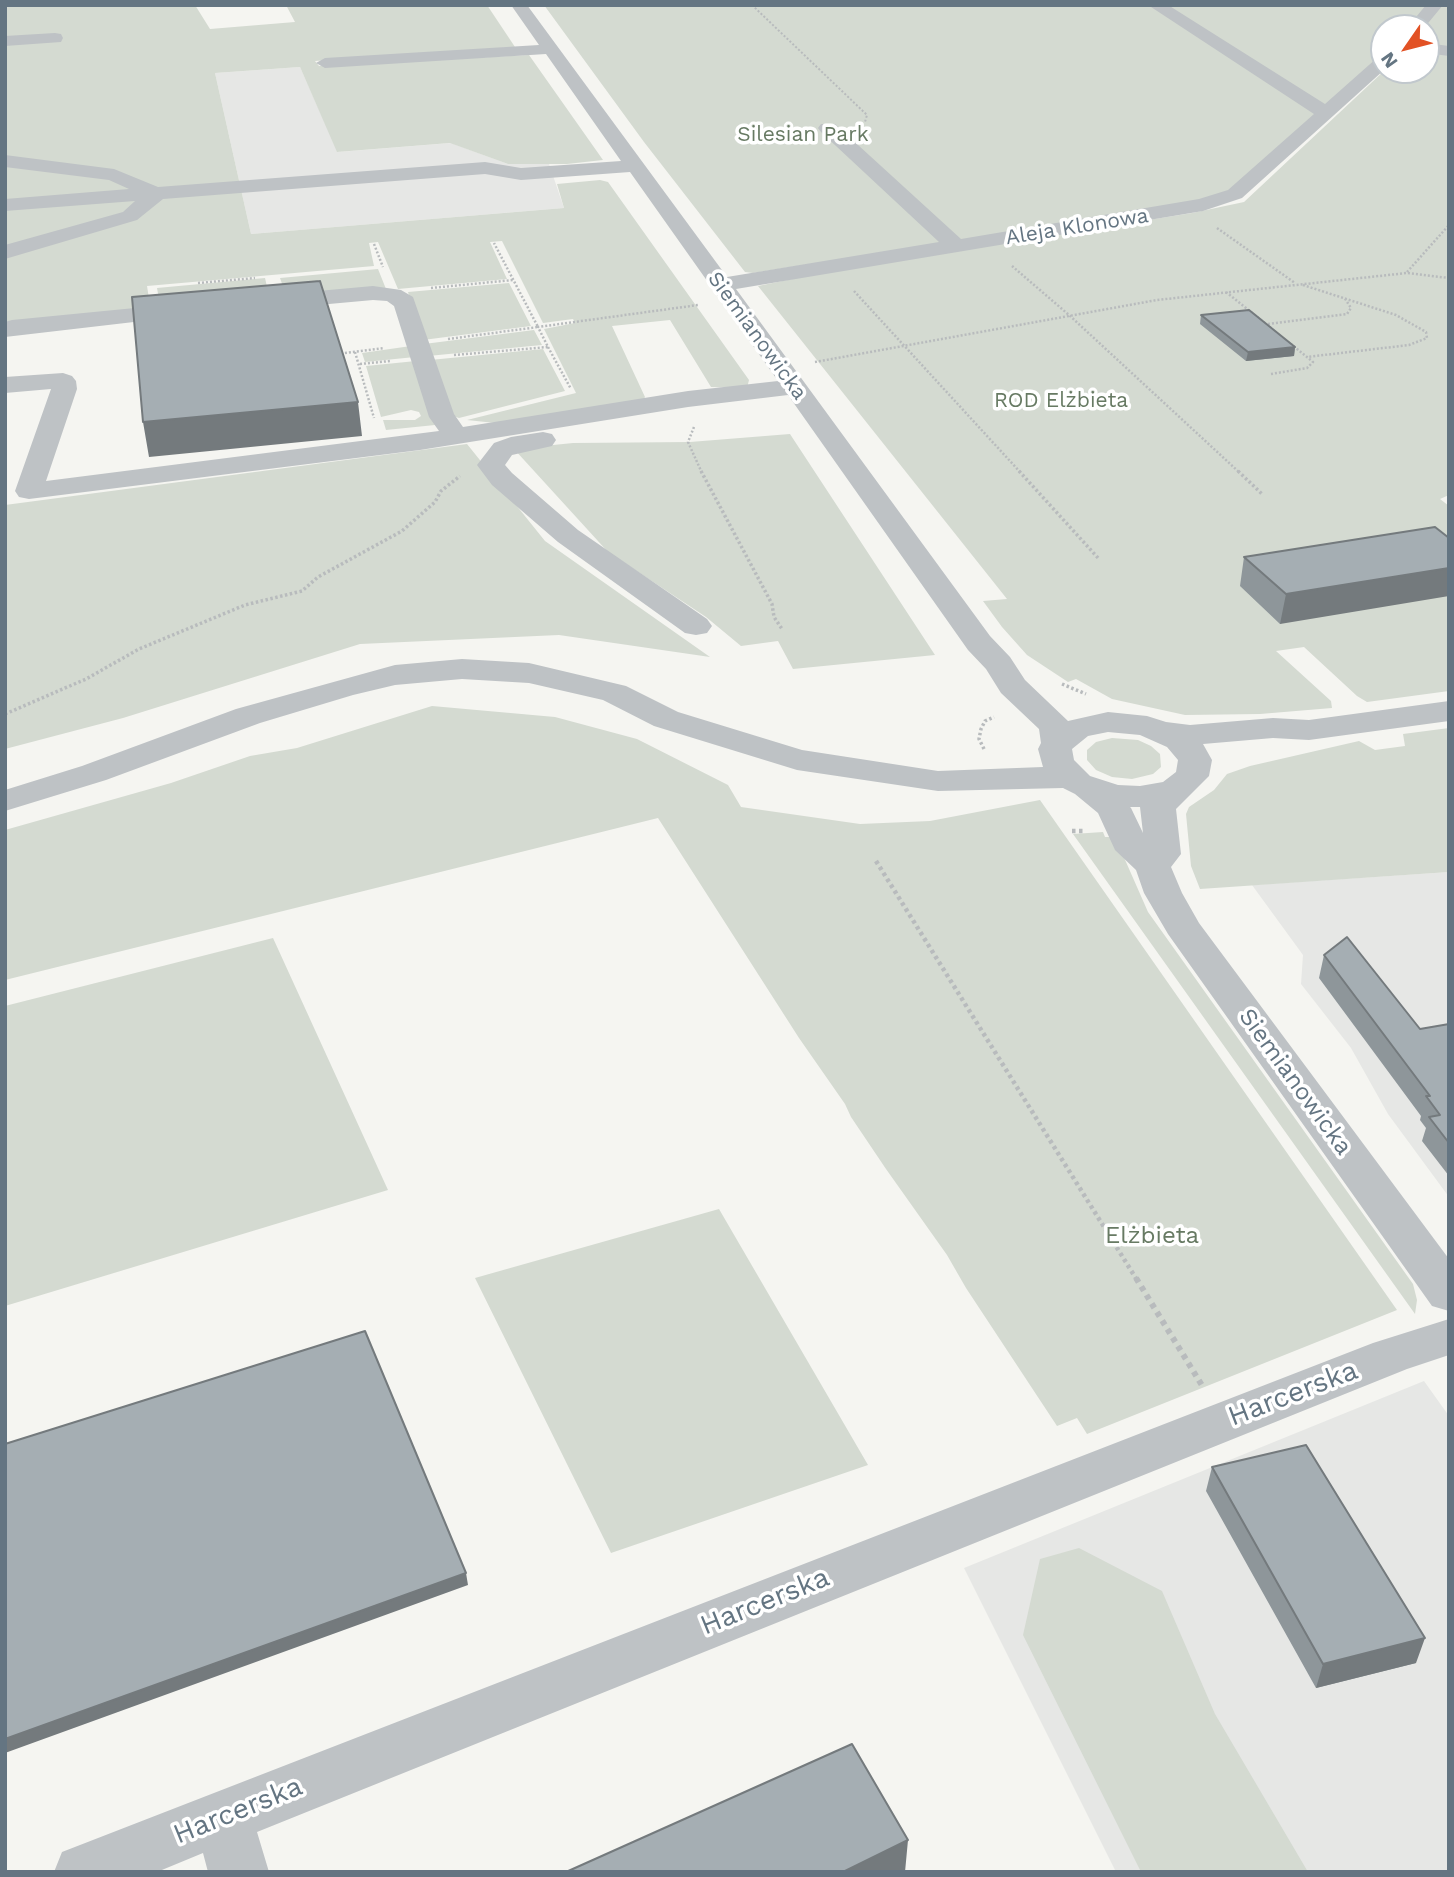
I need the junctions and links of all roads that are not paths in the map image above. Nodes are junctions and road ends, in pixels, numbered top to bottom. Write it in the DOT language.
graph roads {
  1 [pos="519,5"];
  2 [pos="1156,5"];
  3 [pos="55,38"];
  4 [pos="5,41"];
  5 [pos="551,49"];
  6 [pos="325,64"];
  7 [pos="1370,74"];
  8 [pos="1326,113"];
  9 [pos="828,128"];
  10 [pos="5,161"];
  11 [pos="635,166"];
  12 [pos="156,194"];
  13 [pos="5,205"];
  14 [pos="957,247"];
  15 [pos="5,252"];
  16 [pos="720,285"];
  17 [pos="250,304"];
  18 [pos="210,308"];
  19 [pos="5,330"];
  20 [pos="799,376"];
  21 [pos="5,385"];
  22 [pos="669,401"];
  23 [pos="454,436"];
  24 [pos="17,492"];
  25 [pos="696,626"];
  26 [pos="999,664"];
  27 [pos="1449,711"];
  28 [pos="1108,722"];
  29 [pos="1309,730"];
  30 [pos="1164,732"];
  31 [pos="1058,743"];
  32 [pos="1185,780"];
  33 [pos="938,781"];
  34 [pos="1079,783"];
  35 [pos="5,801"];
  36 [pos="1153,865"];
  37 [pos="1449,1294"];
  38 [pos="1449,1337"];
  39 [pos="223,1817"];
  40 [pos="84,1872"];
  41 [pos="239,1872"];
  1 -- 5 [label="street, Siemianowicka"];
  2 -- 8 [label="street"];
  3 -- 4 [label="street"];
  5 -- 6 [label="street"];
  5 -- 11 [label="street, Siemianowicka"];
  7 -- 8 [label="street, Aleja Klonowa"];
  8 -- 14 [label="street, Aleja Klonowa"];
  9 -- 14 [label="street"];
  10 -- 12 [label="street"];
  11 -- 12 [label="street"];
  11 -- 16 [label="street, Siemianowicka"];
  12 -- 13 [label="street"];
  12 -- 15 [label="street"];
  14 -- 16 [label="street, Aleja Klonowa"];
  16 -- 20 [label="street, Siemianowicka"];
  17 -- 23 [label="street"];
  18 -- 19 [label="street"];
  20 -- 22 [label="street"];
  20 -- 26 [label="street, Siemianowicka"];
  21 -- 24 [label="street"];
  22 -- 23 [label="street"];
  22 -- 25 [label="street"];
  23 -- 24 [label="street"];
  26 -- 28 [label="street, Siemianowicka"];
  26 -- 31 [label="street, Siemianowicka"];
  27 -- 29 [label="street"];
  28 -- 30 [label="street"];
  28 -- 31 [label="street"];
  29 -- 30 [label="street"];
  29 -- 32 [label="street"];
  30 -- 32 [label="street"];
  31 -- 33 [label="street"];
  31 -- 34 [label="street, Siemianowicka"];
  32 -- 34 [label="street"];
  32 -- 36 [label="street"];
  33 -- 34 [label="street"];
  33 -- 35 [label="street"];
  34 -- 36 [label="street, Siemianowicka"];
  36 -- 37 [label="street, Siemianowicka"];
  38 -- 39 [label="street, Harcerska"];
  39 -- 40 [label="street, Harcerska"];
  39 -- 41 [label="street"];
}
